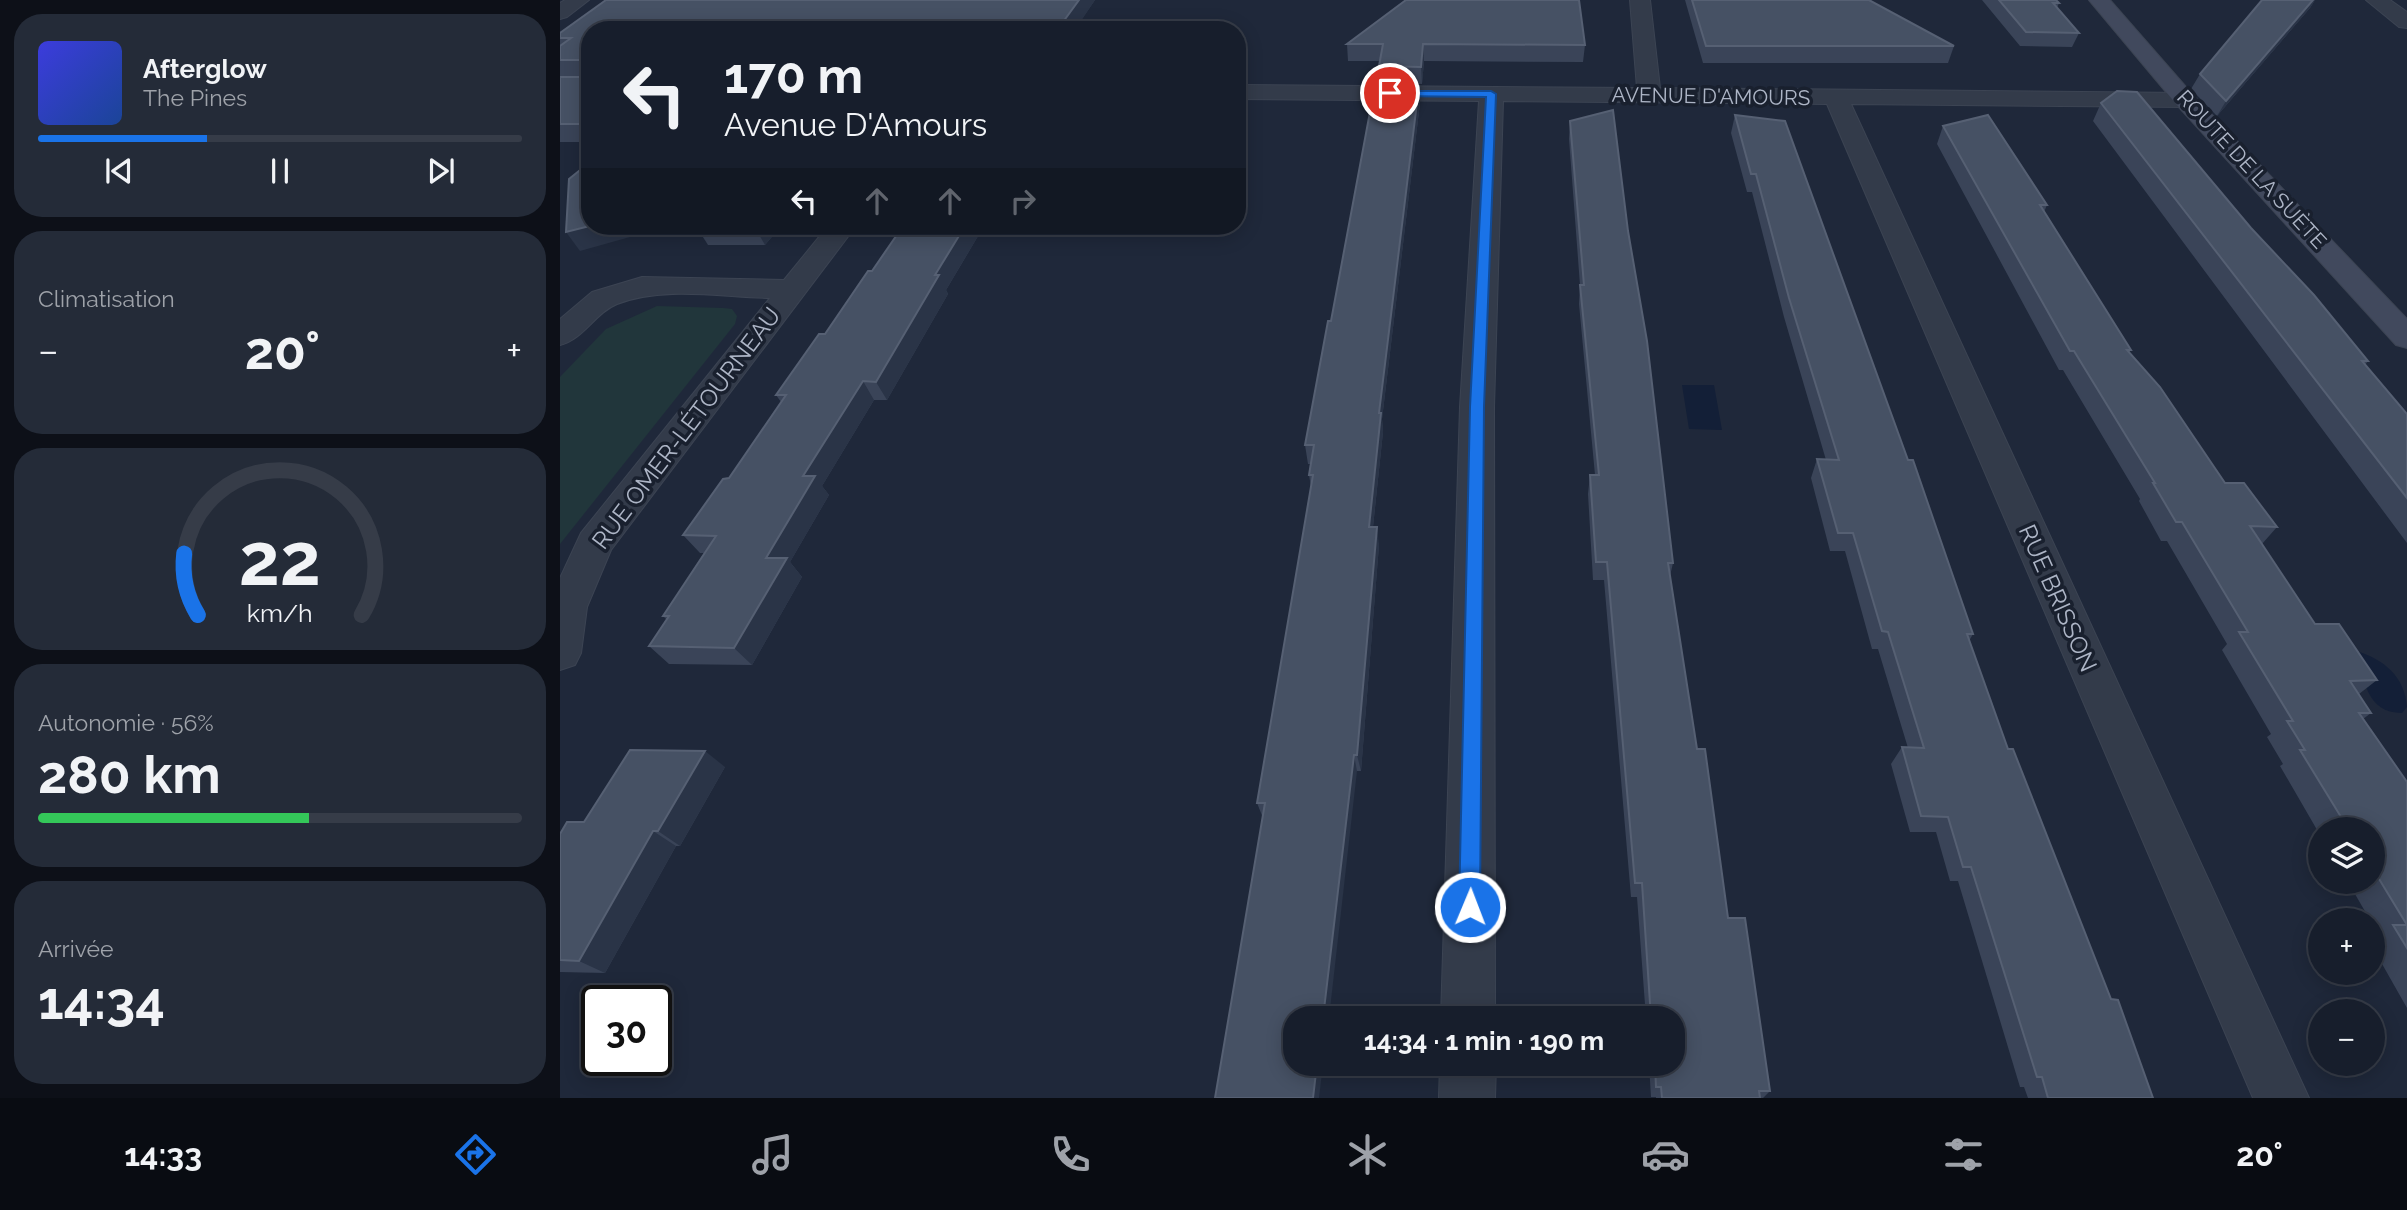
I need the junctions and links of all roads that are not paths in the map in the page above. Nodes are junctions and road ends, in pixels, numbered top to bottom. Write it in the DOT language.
graph roads {
  1 [pos="579,0"];
  2 [pos="1640,0"];
  3 [pos="2099,0"];
  4 [pos="2376,0"];
  5 [pos="560,13"];
  6 [pos="2407,22"];
  7 [pos="1246,92"];
  8 [pos="1491,94"];
  9 [pos="1649,95"];
  10 [pos="1836,98"];
  11 [pos="2185,100"];
  12 [pos="835,235"];
  13 [pos="792,289"];
  14 [pos="560,335"];
  15 [pos="2407,338"];
  16 [pos="563,606"];
  17 [pos="560,653"];
  18 [pos="1468,1006"];
  19 [pos="1468,1076"];
  20 [pos="1467,1098"];
  21 [pos="2281,1098"];
  1 -- 5 [label="street"];
  2 -- 9 [label="street"];
  3 -- 11 [label="street, ROUTE DE LA SUÈTE"];
  4 -- 6 [label="street"];
  7 -- 8 [label="street, AVENUE D'AMOURS"];
  8 -- 9 [label="street, AVENUE D'AMOURS"];
  8 -- 18 [label="street"];
  9 -- 10 [label="street, AVENUE D'AMOURS"];
  10 -- 11 [label="street, AVENUE D'AMOURS"];
  10 -- 21 [label="street, RUE BRISSON"];
  11 -- 15 [label="street, ROUTE DE LA SUÈTE"];
  12 -- 13 [label="street, RUE OMER-LÉTOURNEAU"];
  13 -- 14 [label="street, RUE OMER-LÉTOURNEAU"];
  13 -- 16 [label="street, RUE OMER-LÉTOURNEAU"];
  16 -- 17 [label="street, RUE OMER-LÉTOURNEAU"];
  19 -- 20 [label="street"];
}
